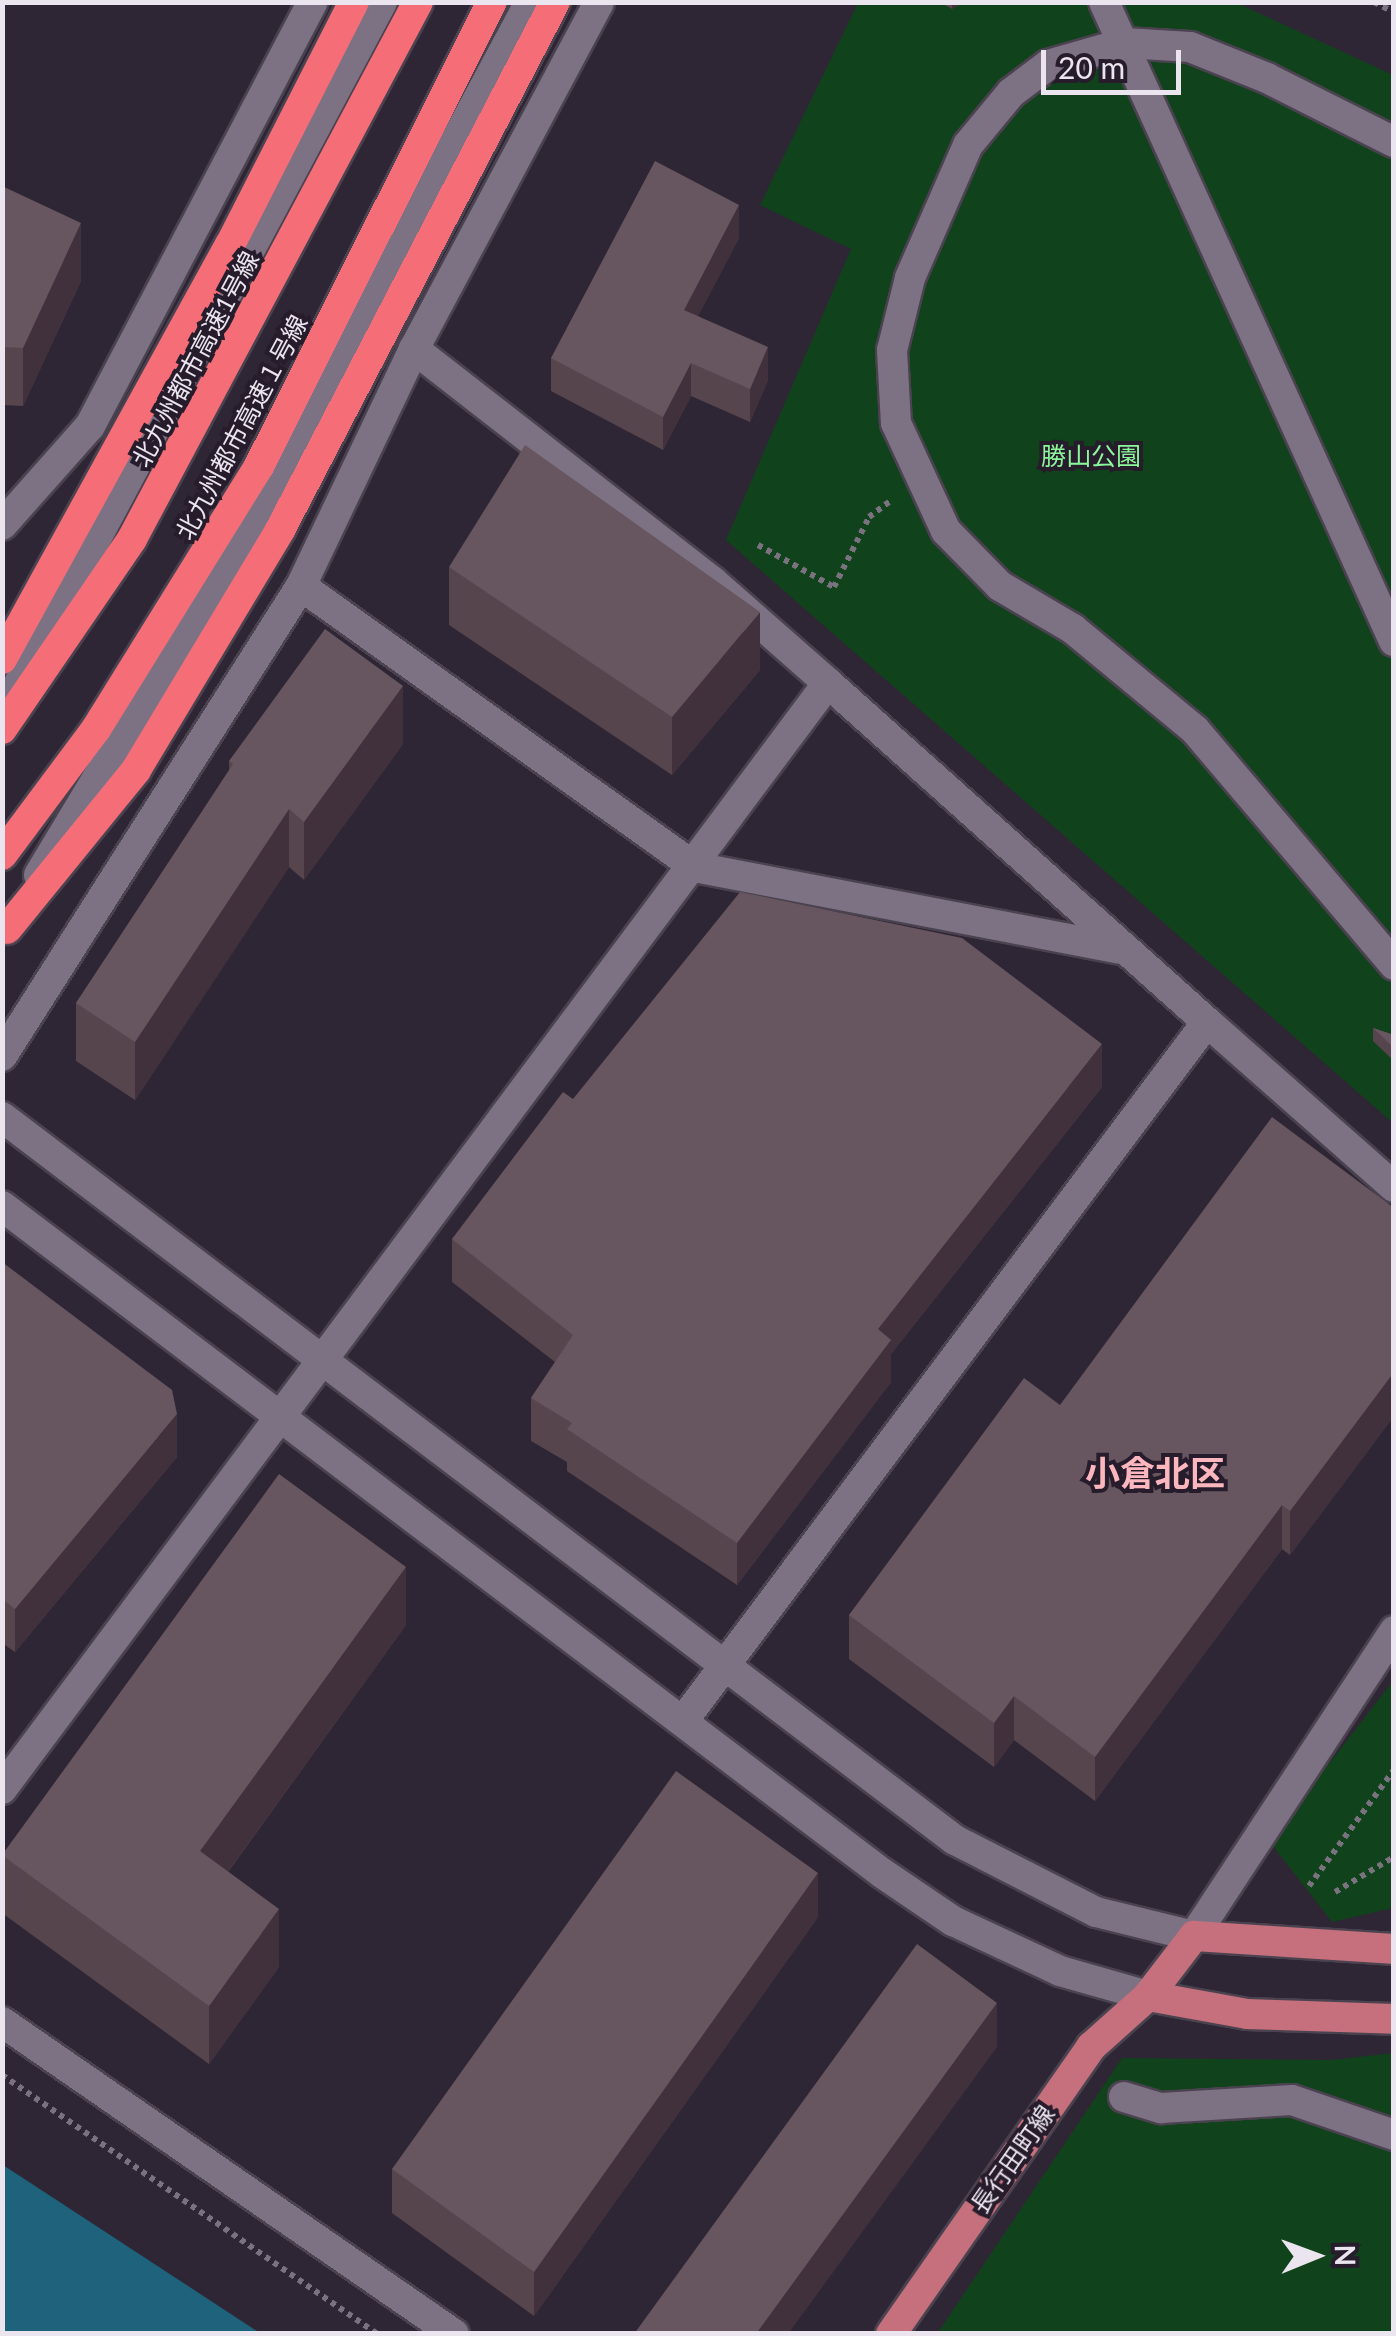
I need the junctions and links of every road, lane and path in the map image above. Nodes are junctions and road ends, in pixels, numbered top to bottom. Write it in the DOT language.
graph roads {
  1 [pos="313,2"];
  2 [pos="354,2"];
  3 [pos="382,2"];
  4 [pos="418,2"];
  5 [pos="492,2"];
  6 [pos="530,2"];
  7 [pos="555,2"];
  8 [pos="599,2"];
  9 [pos="1104,2"];
  10 [pos="1374,2"];
  11 [pos="1394,12"];
  12 [pos="1125,44"];
  13 [pos="1394,142"];
  14 [pos="414,349"];
  15 [pos="6,512"];
  16 [pos="869,517"];
  17 [pos="758,545"];
  18 [pos="301,586"];
  19 [pos="1394,641"];
  20 [pos="4,656"];
  21 [pos="828,683"];
  22 [pos="2,714"];
  23 [pos="2,729"];
  24 [pos="2,855"];
  25 [pos="694,867"];
  26 [pos="5,932"];
  27 [pos="1122,950"];
  28 [pos="1394,964"];
  29 [pos="1207,1022"];
  30 [pos="2,1056"];
  31 [pos="2,1117"];
  32 [pos="1394,1187"];
  33 [pos="2,1206"];
  34 [pos="325,1364"];
  35 [pos="286,1418"];
  36 [pos="1394,1631"];
  37 [pos="725,1668"];
  38 [pos="683,1720"];
  39 [pos="1394,1770"];
  40 [pos="2,1789"];
  41 [pos="1394,1857"];
  42 [pos="1309,1886"];
  43 [pos="1334,1892"];
  44 [pos="1194,1936"];
  45 [pos="1394,1949"];
  46 [pos="1148,1996"];
  47 [pos="1394,2019"];
  48 [pos="2,2022"];
  49 [pos="2,2075"];
  50 [pos="1124,2097"];
  51 [pos="1394,2135"];
  52 [pos="378,2334"];
  53 [pos="454,2334"];
  54 [pos="891,2334"];
  1 -- 15 [label="street"];
  2 -- 20 [label="highway"];
  3 -- 22 [label="street"];
  4 -- 23 [label="highway, 北九州都市高速1号線"];
  5 -- 24 [label="highway, 北九州都市高速１号線"];
  6 -- 26 [label="street"];
  7 -- 26 [label="highway"];
  8 -- 14 [label="street"];
  9 -- 12 [label="street"];
  10 -- 11 [label="path"];
  12 -- 13 [label="street"];
  12 -- 19 [label="street"];
  12 -- 28 [label="street"];
  14 -- 18 [label="street"];
  14 -- 21 [label="street"];
  16 -- 17 [label="path"];
  18 -- 25 [label="street"];
  18 -- 30 [label="street"];
  21 -- 25 [label="street"];
  21 -- 27 [label="street"];
  25 -- 27 [label="street"];
  25 -- 34 [label="street"];
  27 -- 29 [label="street"];
  29 -- 32 [label="street"];
  29 -- 37 [label="street"];
  31 -- 34 [label="street"];
  33 -- 35 [label="street"];
  34 -- 35 [label="street"];
  34 -- 37 [label="street"];
  35 -- 38 [label="street"];
  35 -- 40 [label="street"];
  36 -- 44 [label="street"];
  37 -- 38 [label="street"];
  37 -- 44 [label="street"];
  38 -- 46 [label="street"];
  39 -- 42 [label="path"];
  41 -- 43 [label="path"];
  44 -- 45 [label="main road"];
  44 -- 46 [label="main road, 長行田町線"];
  46 -- 47 [label="main road"];
  46 -- 54 [label="main road, 長行田町線"];
  48 -- 53 [label="street"];
  49 -- 52 [label="path"];
  50 -- 51 [label="street"];
}
